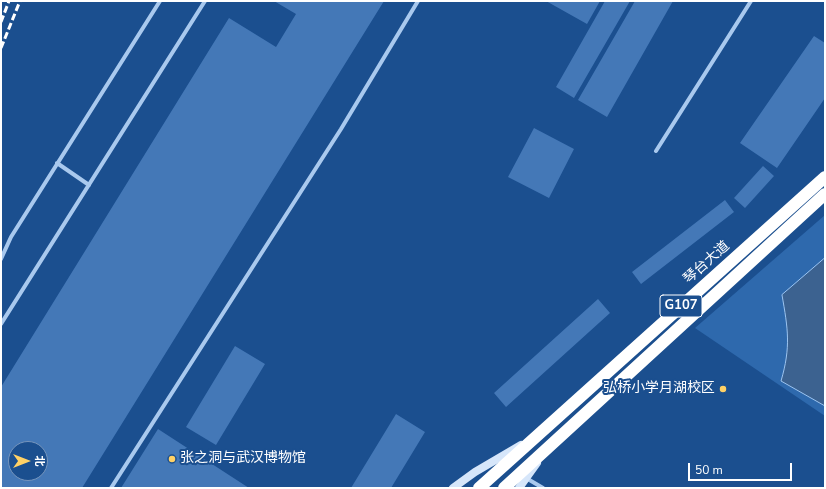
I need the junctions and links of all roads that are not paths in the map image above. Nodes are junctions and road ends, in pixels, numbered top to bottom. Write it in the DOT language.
graph roads {
  1 [pos="160,1"];
  2 [pos="205,1"];
  3 [pos="418,1"];
  4 [pos="750,1"];
  5 [pos="656,151"];
  6 [pos="57,163"];
  7 [pos="825,177"];
  8 [pos="89,185"];
  9 [pos="825,194"];
  10 [pos="1,259"];
  11 [pos="1,324"];
  12 [pos="538,435"];
  13 [pos="549,447"];
  14 [pos="526,478"];
  15 [pos="111,488"];
  16 [pos="453,488"];
  17 [pos="479,488"];
  18 [pos="504,488"];
  19 [pos="519,488"];
  20 [pos="542,488"];
  1 -- 6 [label="street"];
  2 -- 8 [label="street"];
  3 -- 15 [label="street"];
  4 -- 5 [label="street"];
  6 -- 8 [label="street"];
  6 -- 10 [label="street"];
  7 -- 12 [label="highway, 琴台大道 / G107"];
  8 -- 11 [label="street"];
  9 -- 13 [label="highway, 琴台大道 / G107"];
  12 -- 16 [label="main road, 琴台大道"];
  12 -- 17 [label="highway, 琴台大道 / G107"];
  13 -- 14 [label="main road, 琴台大道"];
  13 -- 18 [label="highway, 琴台大道 / G107"];
  14 -- 19 [label="main road, 琴台大道"];
  14 -- 20 [label="street"];
}
